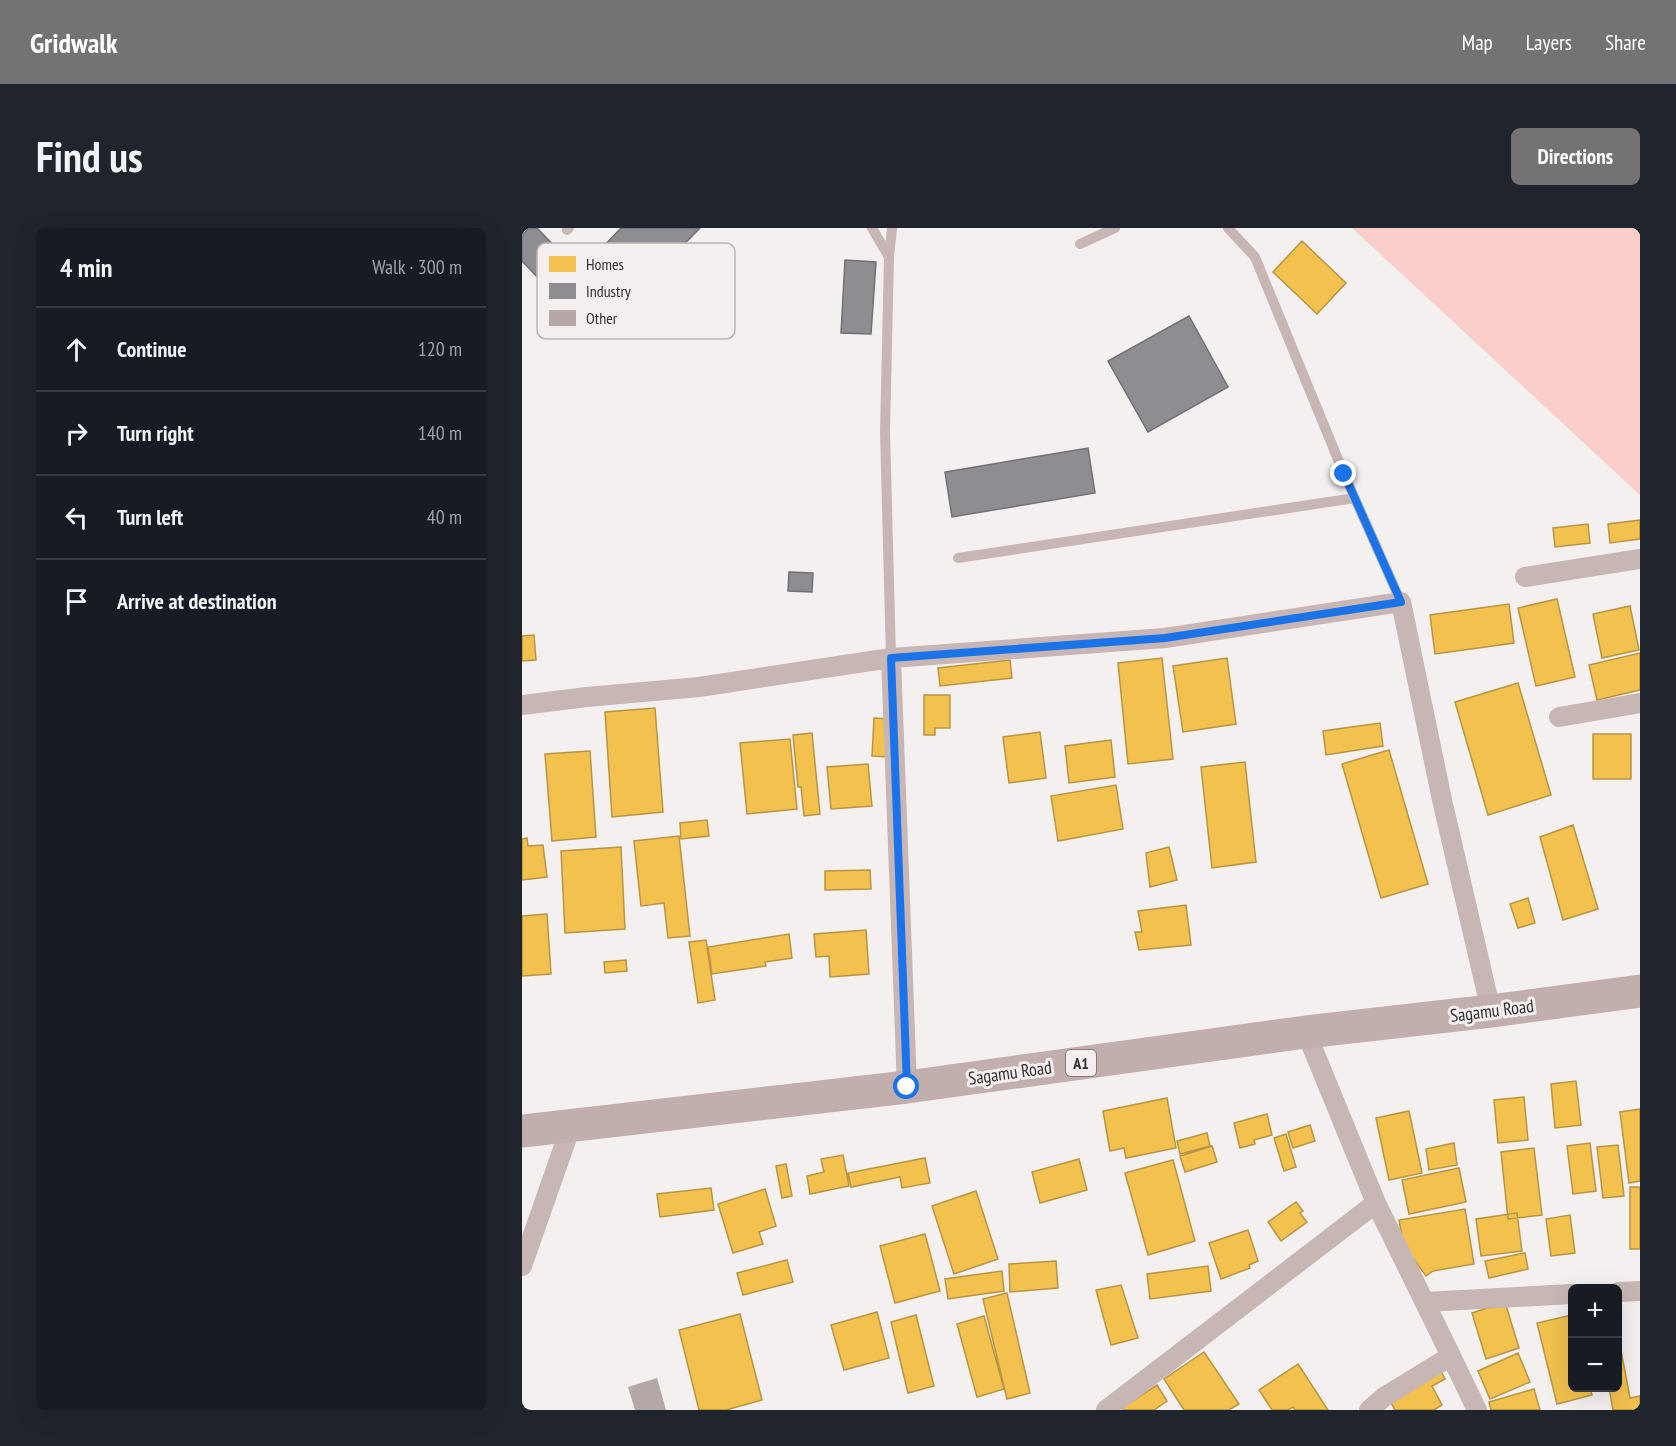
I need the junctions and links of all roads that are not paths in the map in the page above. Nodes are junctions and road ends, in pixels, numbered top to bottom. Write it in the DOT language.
graph roads {
  1 [pos="872,228"];
  2 [pos="892,228"];
  3 [pos="1115,228"];
  4 [pos="1228,228"];
  5 [pos="1080,244"];
  6 [pos="888,257"];
  7 [pos="1355,498"];
  8 [pos="958,558"];
  9 [pos="1640,559"];
  10 [pos="1525,577"];
  11 [pos="1401,602"];
  12 [pos="891,658"];
  13 [pos="1640,703"];
  14 [pos="522,705"];
  15 [pos="1558,717"];
  16 [pos="1640,992"];
  17 [pos="1491,1011"];
  18 [pos="1306,1032"];
  19 [pos="907,1087"];
  20 [pos="571,1126"];
  21 [pos="522,1131"];
  22 [pos="1376,1203"];
  23 [pos="522,1266"];
  24 [pos="1640,1291"];
  25 [pos="1622,1292"];
  26 [pos="1568,1294"];
  27 [pos="1425,1302"];
  28 [pos="1450,1356"];
  29 [pos="1106,1410"];
  30 [pos="1369,1410"];
  31 [pos="1477,1410"];
  1 -- 6 [label="lane"];
  2 -- 6 [label="lane"];
  3 -- 5 [label="lane"];
  4 -- 7 [label="lane"];
  6 -- 12 [label="lane"];
  7 -- 8 [label="lane"];
  7 -- 11 [label="lane"];
  9 -- 10 [label="street"];
  11 -- 12 [label="street"];
  11 -- 17 [label="street"];
  12 -- 14 [label="street"];
  12 -- 19 [label="street"];
  13 -- 15 [label="street"];
  16 -- 17 [label="highway, Sagamu Road / A1"];
  17 -- 18 [label="highway, Sagamu Road / A1"];
  18 -- 19 [label="highway, Sagamu Road / A1"];
  18 -- 22 [label="street"];
  19 -- 20 [label="highway, Sagamu Road / A1"];
  20 -- 21 [label="highway, Sagamu Road / A1"];
  20 -- 23 [label="street"];
  22 -- 27 [label="street"];
  22 -- 29 [label="street"];
  24 -- 25 [label="street"];
  26 -- 27 [label="street"];
  27 -- 28 [label="street"];
  28 -- 30 [label="street"];
  28 -- 31 [label="street"];
}
